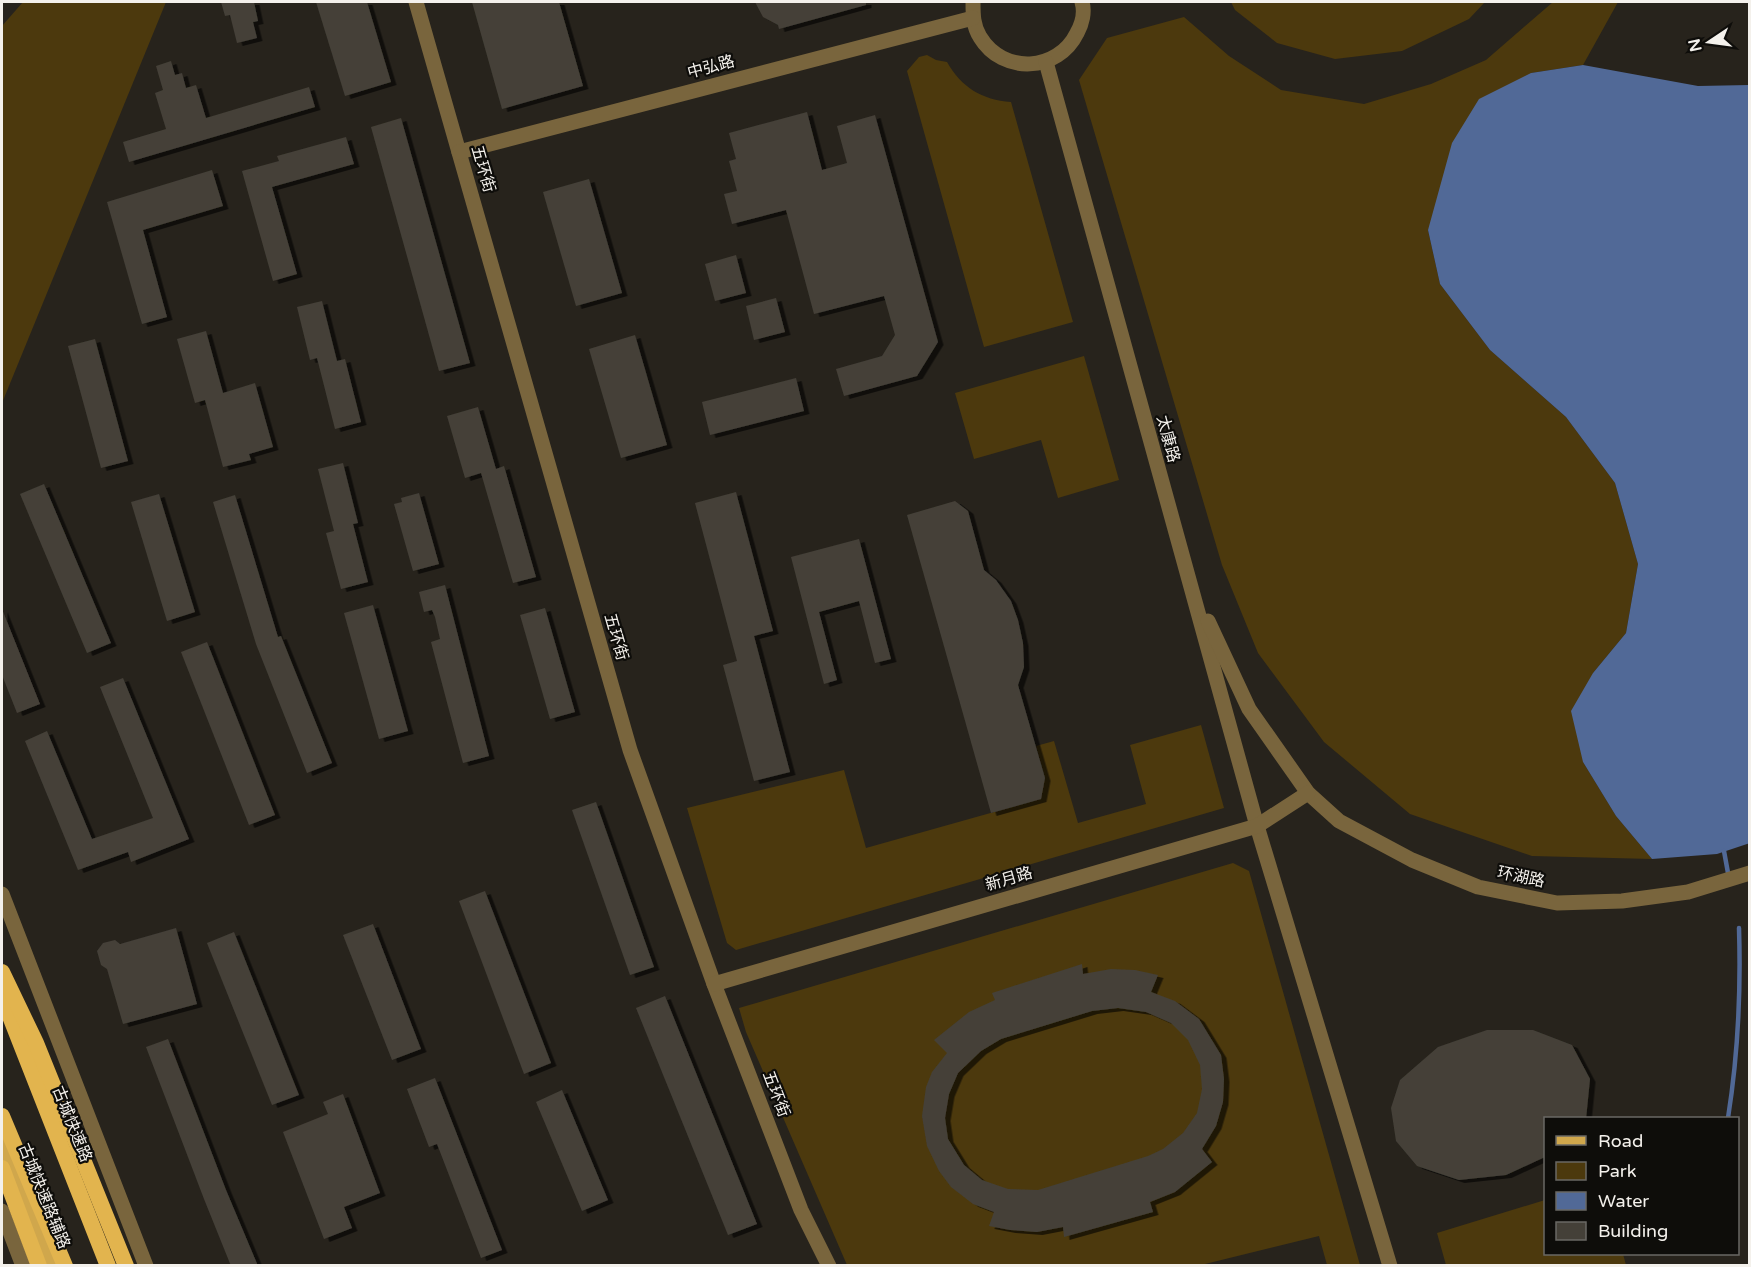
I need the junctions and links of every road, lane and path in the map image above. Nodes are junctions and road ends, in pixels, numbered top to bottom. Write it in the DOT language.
graph roads {
  1 [pos="416,2"];
  2 [pos="973,2"];
  3 [pos="1082,2"];
  4 [pos="973,18"];
  5 [pos="1046,62"];
  6 [pos="459,152"];
  7 [pos="1168,506"];
  8 [pos="1308,793"];
  9 [pos="1257,826"];
  10 [pos="1749,873"];
  11 [pos="2,894"];
  12 [pos="2,963"];
  13 [pos="2,972"];
  14 [pos="714,984"];
  15 [pos="2,996"];
  16 [pos="2,1116"];
  17 [pos="2,1140"];
  18 [pos="2,1168"];
  19 [pos="2,1211"];
  20 [pos="23,1266"];
  21 [pos="39,1266"];
  22 [pos="52,1266"];
  23 [pos="64,1266"];
  24 [pos="108,1266"];
  25 [pos="120,1266"];
  26 [pos="126,1266"];
  27 [pos="146,1266"];
  28 [pos="829,1266"];
  29 [pos="1390,1266"];
  1 -- 6 [label="street, 五环街"];
  2 -- 4 [label="street"];
  3 -- 5 [label="street"];
  4 -- 5 [label="street"];
  4 -- 6 [label="street, 中弘路"];
  5 -- 7 [label="street, 太康路"];
  6 -- 14 [label="street, 五环街"];
  7 -- 8 [label="street, 环湖路"];
  7 -- 9 [label="street, 太康路"];
  8 -- 9 [label="street, 新月路"];
  8 -- 10 [label="street, 环湖路"];
  9 -- 14 [label="street, 新月路"];
  9 -- 29 [label="street, 太康路"];
  11 -- 27 [label="street"];
  12 -- 25 [label="main road"];
  13 -- 26 [label="highway, bridge"];
  14 -- 28 [label="street, 五环街"];
  15 -- 24 [label="highway, 古城快速路"];
  16 -- 23 [label="highway"];
  17 -- 22 [label="main road, 古城快速路辅路"];
  18 -- 21 [label="highway"];
  19 -- 20 [label="street"];
}
